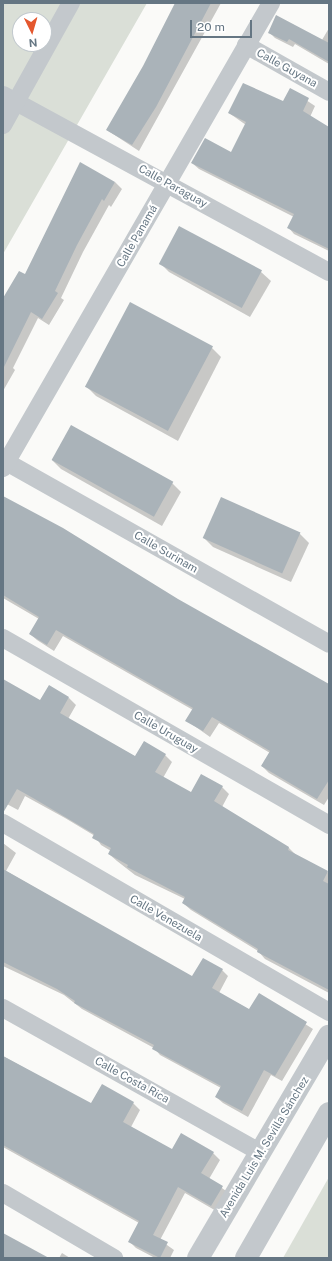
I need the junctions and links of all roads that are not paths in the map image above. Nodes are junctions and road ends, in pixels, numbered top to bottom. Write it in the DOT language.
graph roads {
  1 [pos="71,3"];
  2 [pos="270,3"];
  3 [pos="246,46"];
  4 [pos="329,92"];
  5 [pos="9,99"];
  6 [pos="3,126"];
  7 [pos="167,182"];
  8 [pos="329,272"];
  9 [pos="4,463"];
  10 [pos="3,638"];
  11 [pos="329,644"];
  12 [pos="3,824"];
  13 [pos="329,825"];
  14 [pos="3,1008"];
  15 [pos="329,1012"];
  16 [pos="329,1036"];
  17 [pos="329,1114"];
  18 [pos="261,1153"];
  19 [pos="3,1193"];
  20 [pos="114,1258"];
  21 [pos="198,1258"];
  22 [pos="246,1258"];
  1 -- 5 [label="street"];
  2 -- 3 [label="street, Calle Panamá"];
  3 -- 4 [label="street, Calle Guyana"];
  3 -- 7 [label="street, Calle Panamá"];
  5 -- 6 [label="street"];
  5 -- 7 [label="street, Calle Paraguay"];
  7 -- 8 [label="street, Calle Paraguay"];
  7 -- 9 [label="street, Calle Panamá"];
  9 -- 11 [label="street, Calle Surinam"];
  10 -- 13 [label="street, Calle Uruguay"];
  12 -- 15 [label="street, Calle Venezuela"];
  14 -- 18 [label="street, Calle Costa Rica"];
  16 -- 18 [label="street, Avenida Luis M. Sevilla Sánchez"];
  17 -- 22 [label="street"];
  18 -- 21 [label="street, Avenida Luis M. Sevilla Sánchez"];
  19 -- 20 [label="street"];
}
